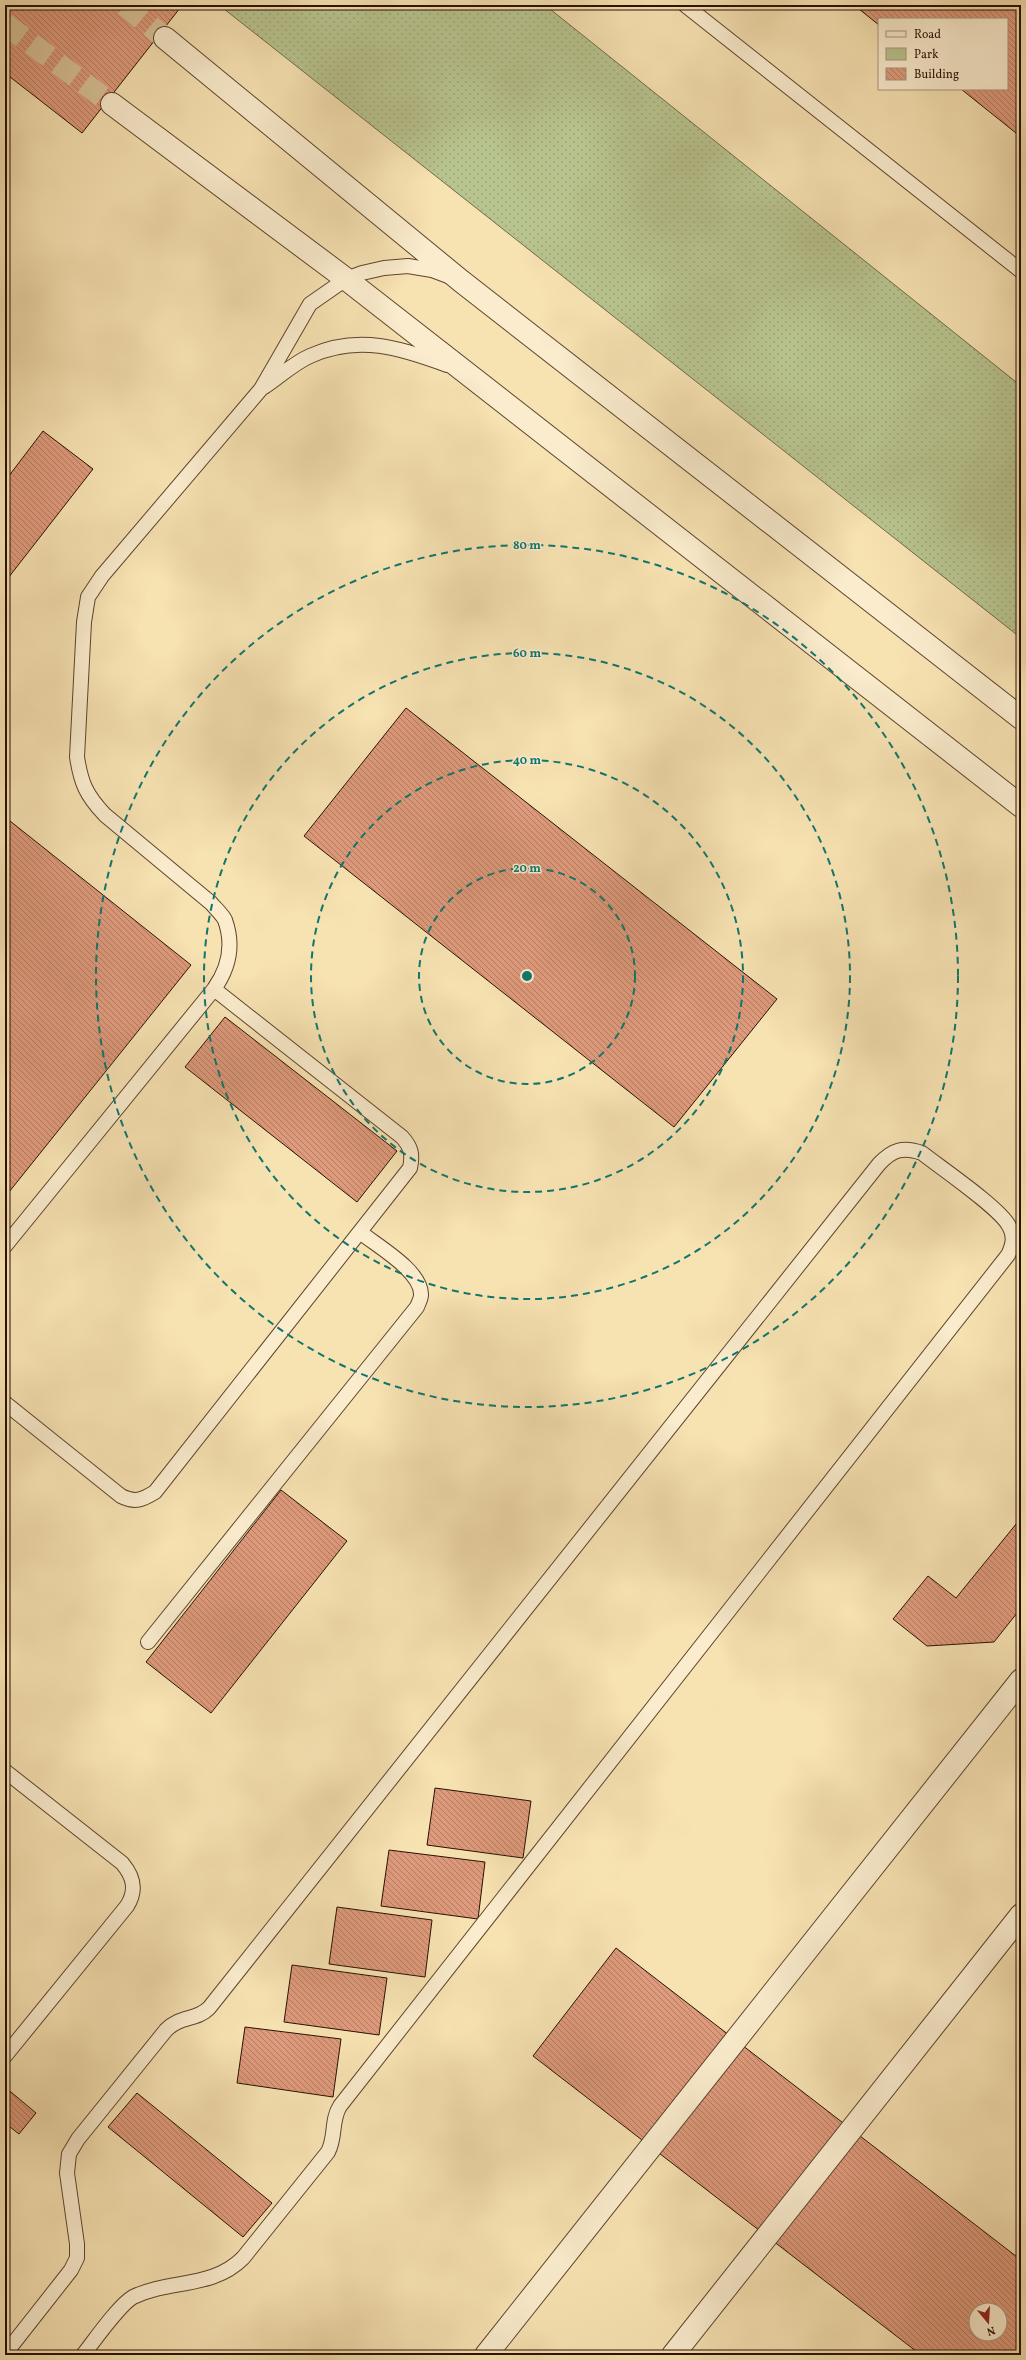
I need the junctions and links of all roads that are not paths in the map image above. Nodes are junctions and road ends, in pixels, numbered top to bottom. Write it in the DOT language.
graph roads {
  1 [pos="685,5"];
  2 [pos="165,38"];
  3 [pos="112,104"];
  4 [pos="1021,271"];
  5 [pos="346,279"];
  6 [pos="461,281"];
  7 [pos="463,370"];
  8 [pos="261,389"];
  9 [pos="1021,718"];
  10 [pos="1021,806"];
  11 [pos="214,989"];
  12 [pos="360,1232"];
  13 [pos="5,1246"];
  14 [pos="5,1403"];
  15 [pos="148,1642"];
  16 [pos="1021,1680"];
  17 [pos="5,1771"];
  18 [pos="1021,1915"];
  19 [pos="5,2056"];
  20 [pos="5,2354"];
  21 [pos="83,2355"];
  22 [pos="486,2355"];
  23 [pos="673,2355"];
  1 -- 4 [label="lane"];
  2 -- 6 [label="street"];
  3 -- 5 [label="street"];
  5 -- 6 [label="lane"];
  5 -- 7 [label="street"];
  5 -- 8 [label="lane"];
  6 -- 9 [label="street"];
  7 -- 8 [label="lane"];
  7 -- 10 [label="street"];
  8 -- 11 [label="lane"];
  11 -- 12 [label="lane"];
  11 -- 13 [label="lane"];
  12 -- 14 [label="lane"];
  12 -- 15 [label="lane"];
  16 -- 22 [label="street"];
  17 -- 19 [label="lane"];
  18 -- 23 [label="street"];
  20 -- 21 [label="lane"];
}
